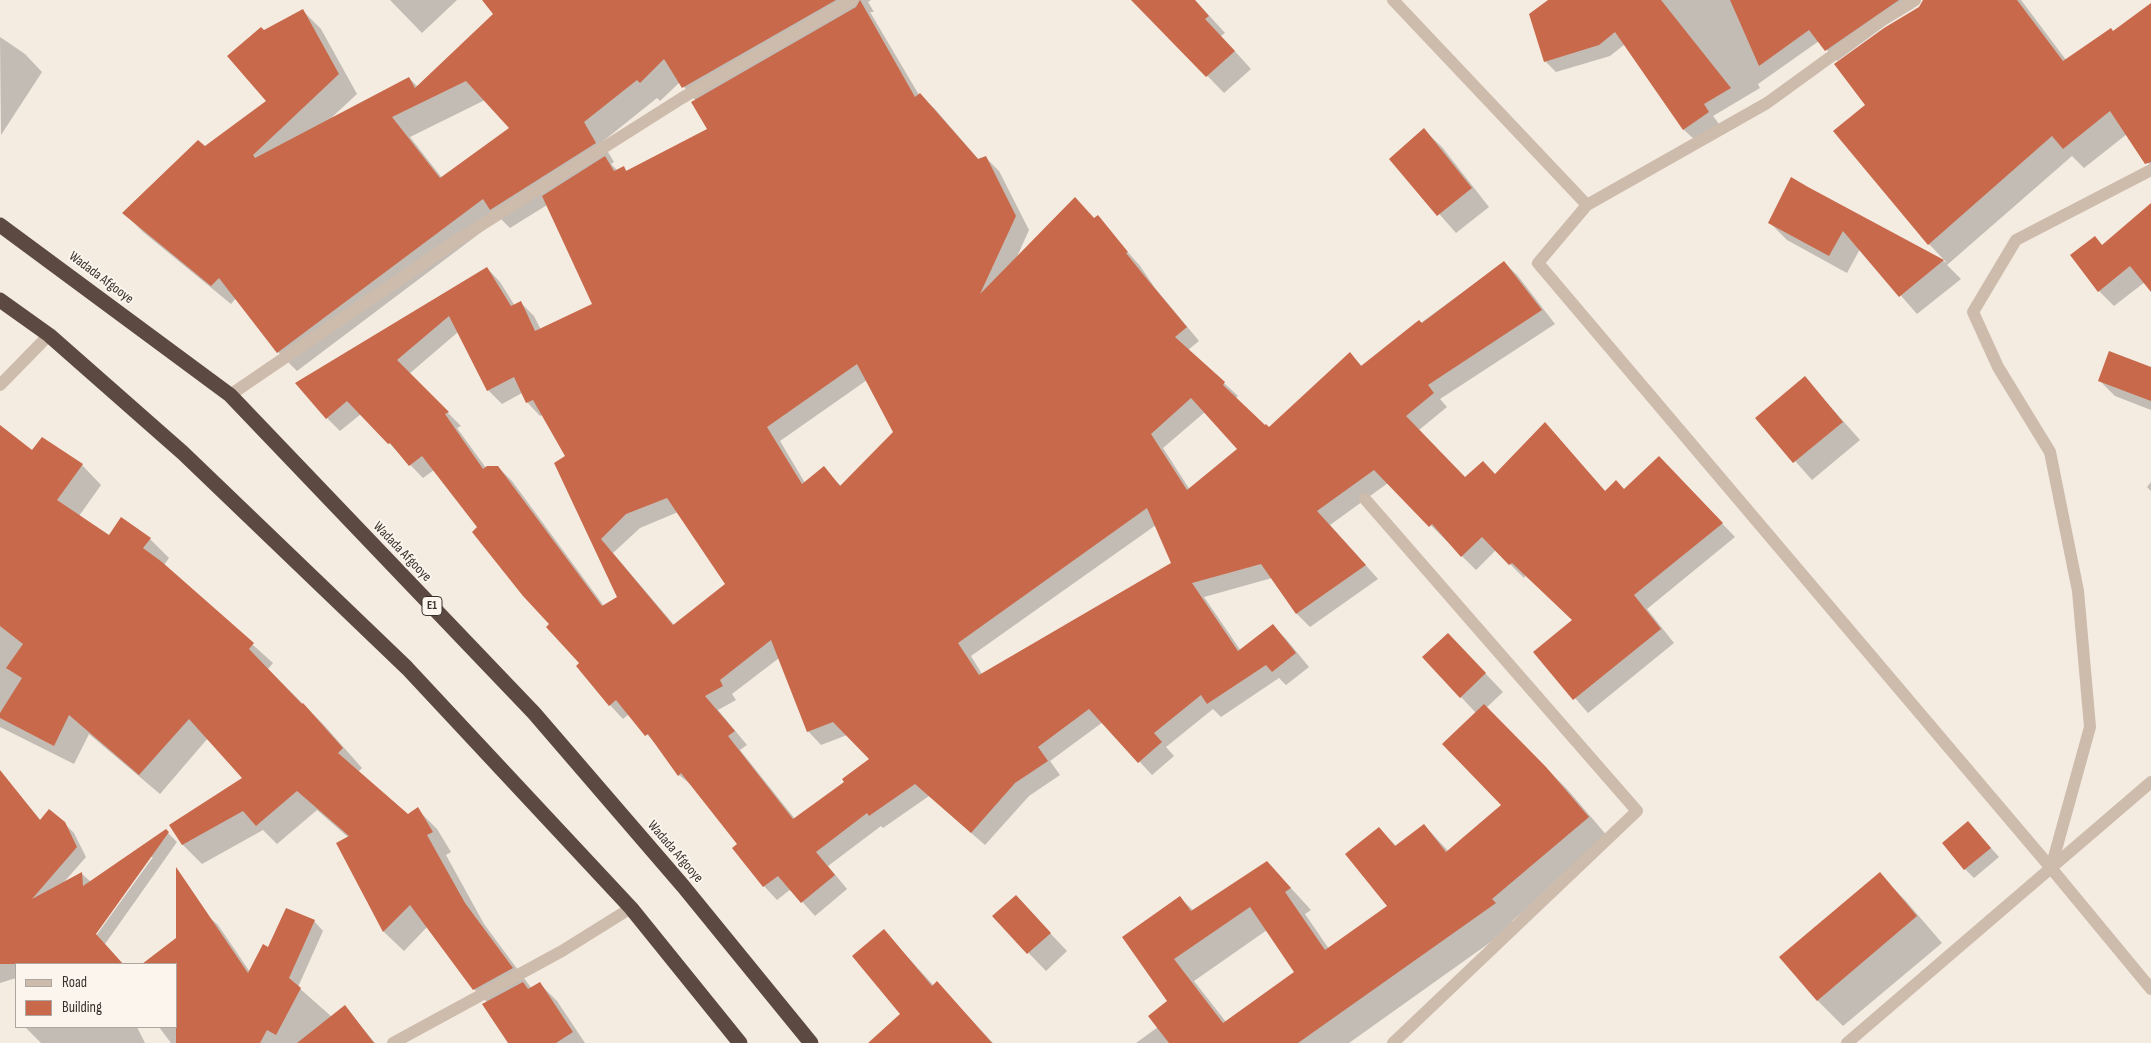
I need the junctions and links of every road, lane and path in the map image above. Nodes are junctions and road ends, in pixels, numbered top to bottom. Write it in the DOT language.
graph roads {
  1 [pos="852,0"];
  2 [pos="1392,0"];
  3 [pos="1915,0"];
  4 [pos="2151,170"];
  5 [pos="1587,204"];
  6 [pos="0,225"];
  7 [pos="0,300"];
  8 [pos="49,335"];
  9 [pos="0,385"];
  10 [pos="230,395"];
  11 [pos="1365,499"];
  12 [pos="2151,782"];
  13 [pos="2051,868"];
  14 [pos="631,908"];
  15 [pos="2151,989"];
  16 [pos="393,1043"];
  17 [pos="740,1043"];
  18 [pos="811,1043"];
  19 [pos="1393,1043"];
  20 [pos="1847,1043"];
  1 -- 10 [label="street"];
  2 -- 5 [label="street"];
  3 -- 5 [label="street"];
  4 -- 13 [label="street"];
  5 -- 13 [label="street"];
  6 -- 10 [label="highway, Wadada Afgooye / E1"];
  7 -- 8 [label="highway"];
  8 -- 9 [label="street"];
  8 -- 14 [label="highway"];
  10 -- 18 [label="highway, Wadada Afgooye / E1"];
  11 -- 19 [label="street"];
  12 -- 13 [label="street"];
  13 -- 15 [label="street"];
  13 -- 20 [label="street"];
  14 -- 16 [label="street"];
  14 -- 17 [label="highway"];
}
